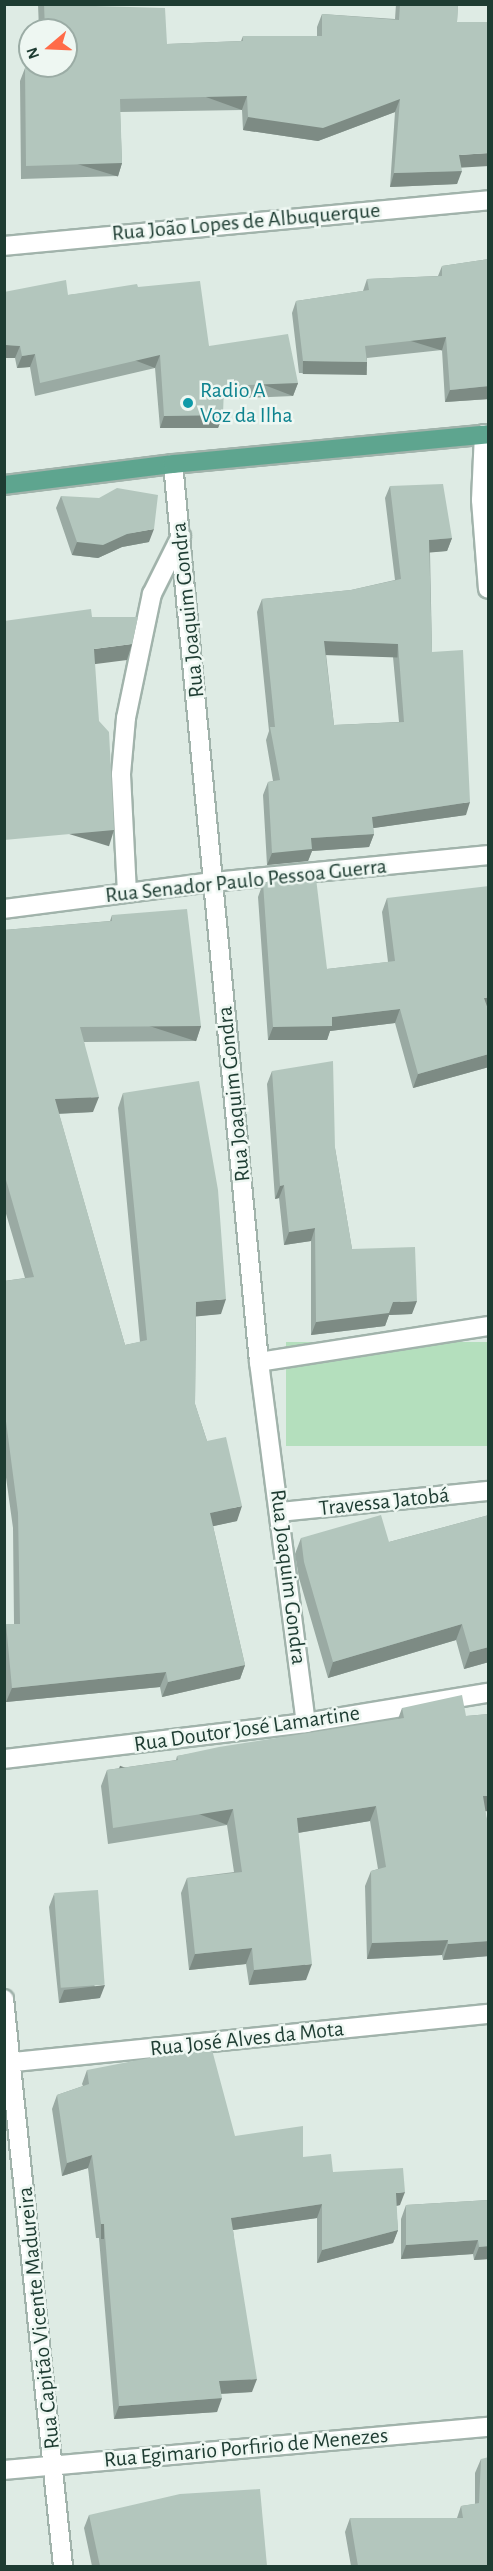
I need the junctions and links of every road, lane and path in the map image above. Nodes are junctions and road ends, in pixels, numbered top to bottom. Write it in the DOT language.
graph roads {
  1 [pos="489,200"];
  2 [pos="4,246"];
  3 [pos="486,434"];
  4 [pos="173,464"];
  5 [pos="4,485"];
  6 [pos="181,536"];
  7 [pos="489,589"];
  8 [pos="489,855"];
  9 [pos="213,882"];
  10 [pos="127,893"];
  11 [pos="4,909"];
  12 [pos="489,1326"];
  13 [pos="259,1362"];
  14 [pos="489,1491"];
  15 [pos="280,1512"];
  16 [pos="489,1693"];
  17 [pos="306,1723"];
  18 [pos="4,1759"];
  19 [pos="4,1999"];
  20 [pos="489,2014"];
  21 [pos="8,2063"];
  22 [pos="489,2427"];
  23 [pos="55,2466"];
  24 [pos="4,2470"];
  25 [pos="63,2566"];
  1 -- 2 [label="street, Rua João Lopes de Albuquerque"];
  3 -- 4 [label="main road"];
  3 -- 7 [label="street"];
  4 -- 5 [label="main road"];
  4 -- 6 [label="street, Rua Joaquim Gondra"];
  6 -- 9 [label="street, Rua Joaquim Gondra"];
  6 -- 10 [label="street"];
  8 -- 9 [label="street, Rua Senador Paulo Pessoa Guerra"];
  9 -- 10 [label="street, Rua Senador Paulo Pessoa Guerra"];
  9 -- 13 [label="street, Rua Joaquim Gondra"];
  10 -- 11 [label="street, Rua Senador Paulo Pessoa Guerra"];
  12 -- 13 [label="street"];
  13 -- 15 [label="street, Rua Joaquim Gondra"];
  14 -- 15 [label="street, Travessa Jatobá"];
  15 -- 17 [label="street, Rua Joaquim Gondra"];
  16 -- 17 [label="street, Rua Doutor José Lamartine"];
  17 -- 18 [label="street, Rua Doutor José Lamartine"];
  19 -- 21 [label="street, Rua Capitão Vicente Madureira"];
  20 -- 21 [label="street, Rua José Alves da Mota"];
  21 -- 23 [label="street, Rua Capitão Vicente Madureira"];
  22 -- 23 [label="street, Rua Egimario Porfirio de Menezes"];
  23 -- 24 [label="street, Rua Egimario Porfirio de Menezes"];
  23 -- 25 [label="street, Rua Capitão Vicente Madureira"];
}
